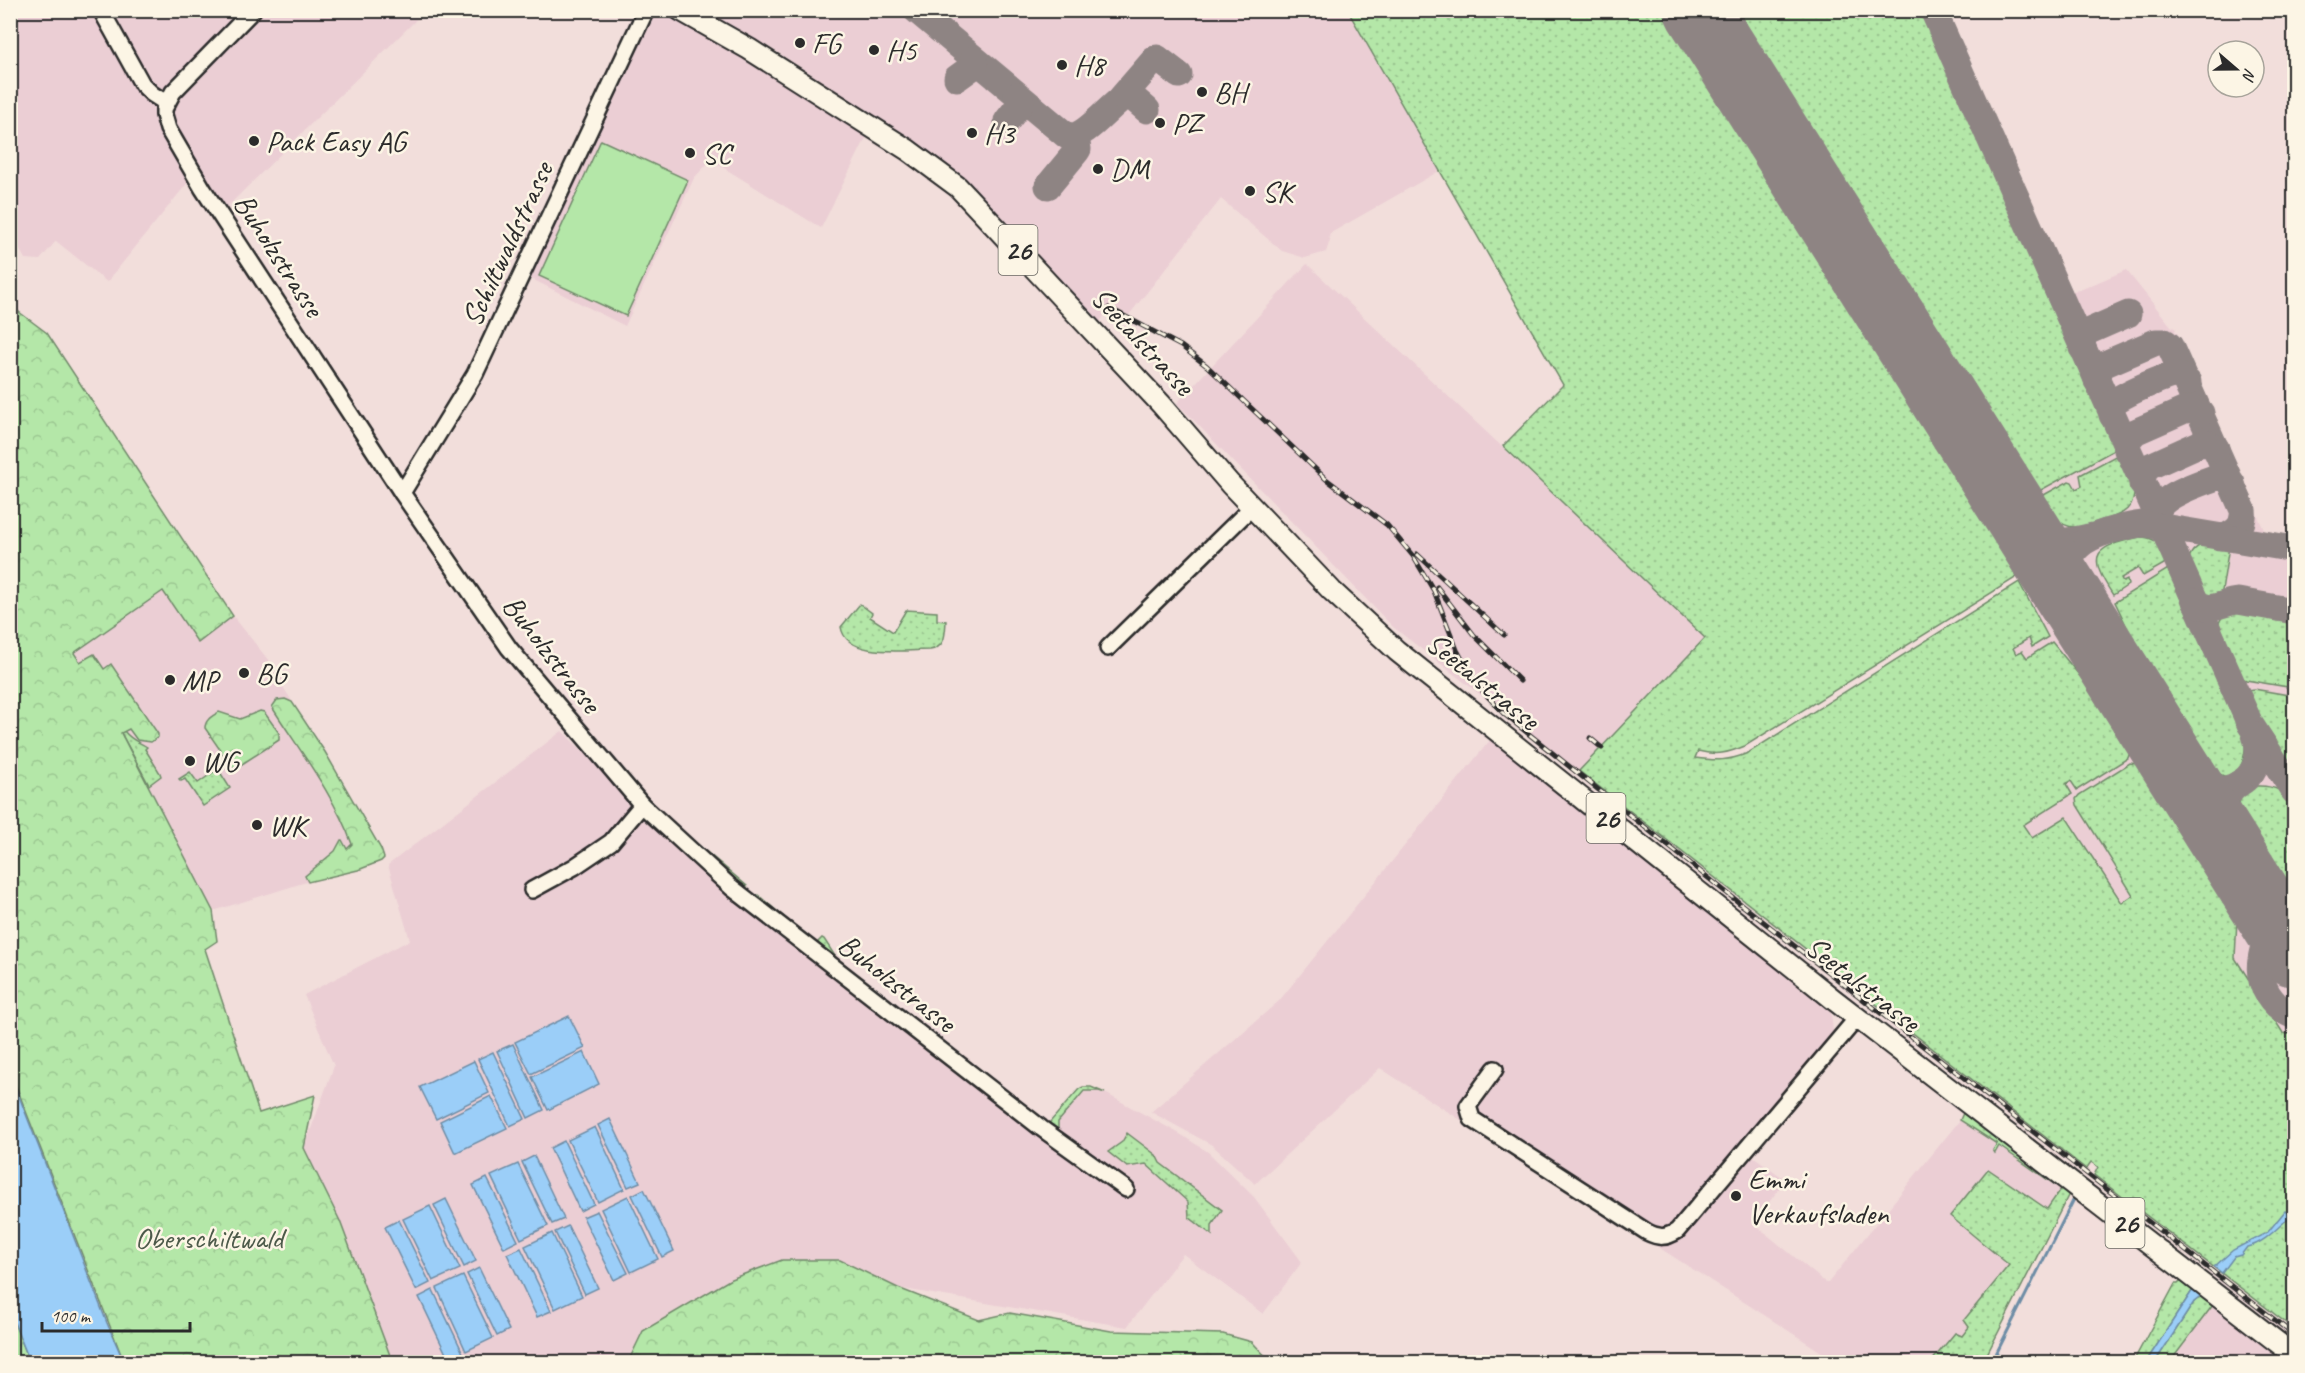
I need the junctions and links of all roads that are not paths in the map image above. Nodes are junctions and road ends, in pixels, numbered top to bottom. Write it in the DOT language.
graph roads {
  1 [pos="101,10"];
  2 [pos="253,10"];
  3 [pos="646,10"];
  4 [pos="680,10"];
  5 [pos="166,103"];
  6 [pos="402,493"];
  7 [pos="1252,507"];
  8 [pos="1108,648"];
  9 [pos="642,805"];
  10 [pos="532,890"];
  11 [pos="1857,1018"];
  12 [pos="1495,1069"];
  13 [pos="1126,1189"];
  14 [pos="2295,1355"];
  1 -- 5 [label="street"];
  2 -- 5 [label="street"];
  3 -- 6 [label="street, Schiltwaldstrasse"];
  4 -- 7 [label="main road, Seetalstrasse / 26"];
  5 -- 6 [label="street, Buholzstrasse"];
  6 -- 9 [label="street, Buholzstrasse"];
  7 -- 8 [label="street"];
  7 -- 11 [label="main road, Seetalstrasse / 26"];
  9 -- 10 [label="street"];
  9 -- 13 [label="street, Buholzstrasse"];
  11 -- 12 [label="street"];
  11 -- 14 [label="main road, Seetalstrasse / 26"];
}
